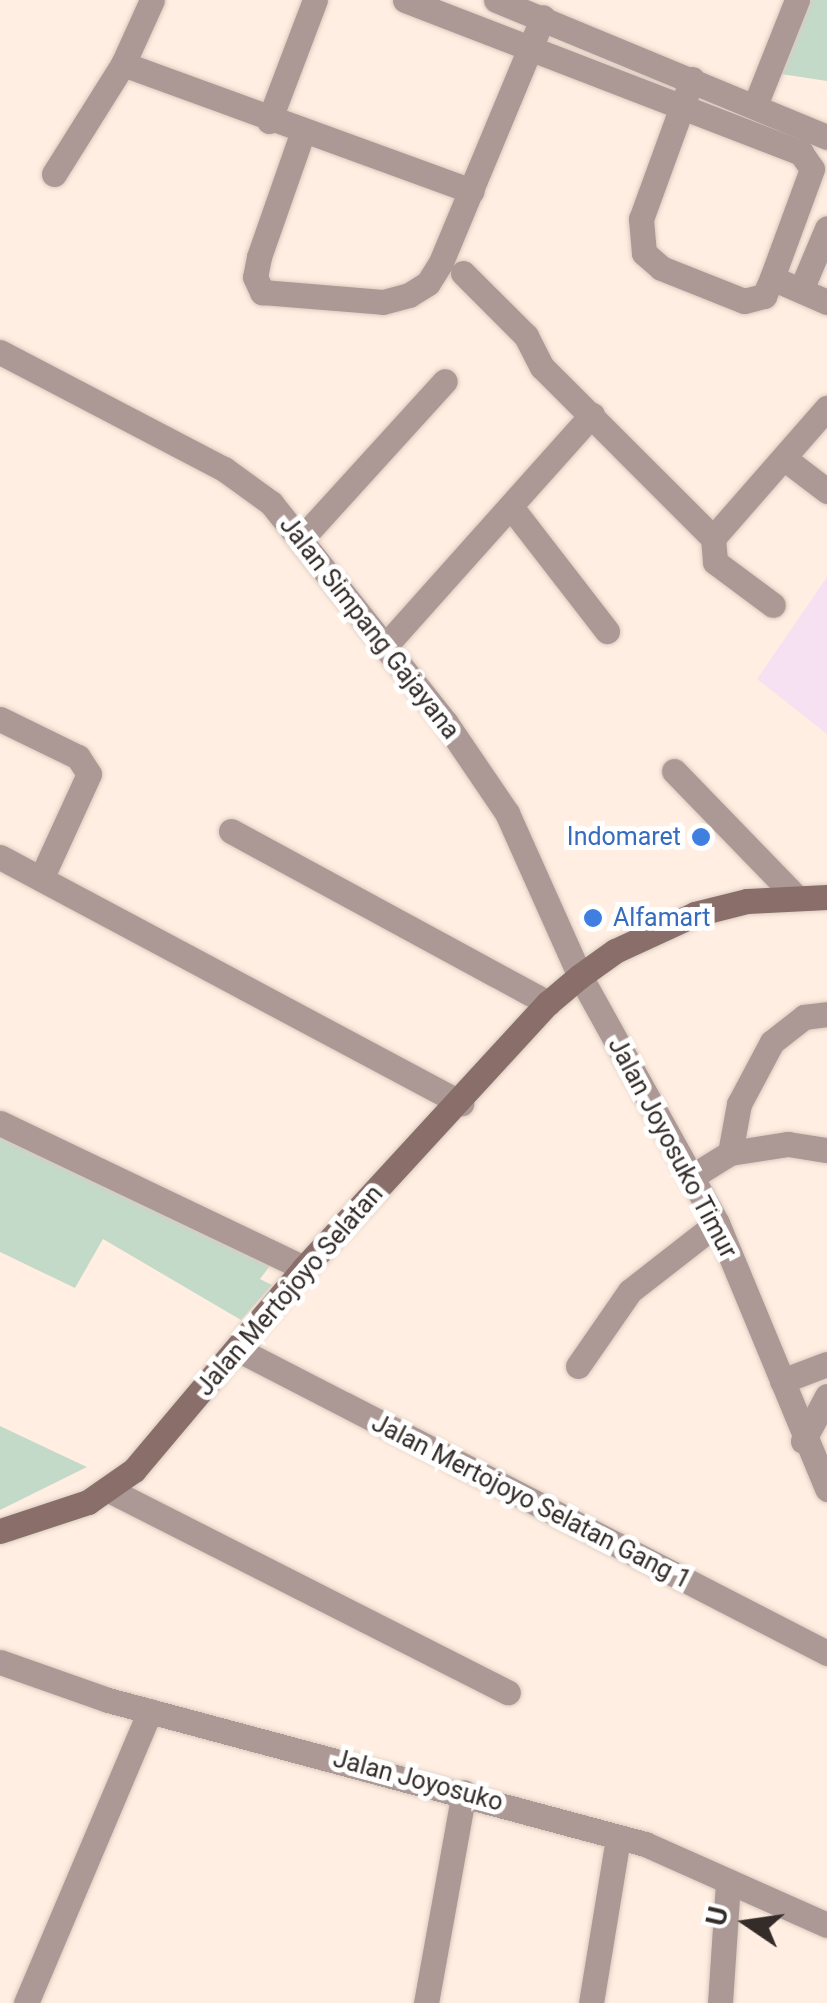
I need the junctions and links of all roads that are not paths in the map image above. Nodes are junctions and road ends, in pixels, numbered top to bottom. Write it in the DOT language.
graph roads {
  1 [pos="152,0"];
  2 [pos="315,0"];
  3 [pos="405,0"];
  4 [pos="496,0"];
  5 [pos="576,0"];
  6 [pos="797,0"];
  7 [pos="554,21"];
  8 [pos="543,50"];
  9 [pos="124,64"];
  10 [pos="692,79"];
  11 [pos="724,91"];
  12 [pos="756,103"];
  13 [pos="683,109"];
  14 [pos="713,120"];
  15 [pos="269,122"];
  16 [pos="302,134"];
  17 [pos="827,137"];
  18 [pos="820,167"];
  19 [pos="54,174"];
  20 [pos="472,191"];
  21 [pos="827,228"];
  22 [pos="464,273"];
  23 [pos="772,278"];
  24 [pos="801,290"];
  25 [pos="827,302"];
  26 [pos="0,352"];
  27 [pos="444,381"];
  28 [pos="827,408"];
  29 [pos="592,415"];
  30 [pos="785,460"];
  31 [pos="827,491"];
  32 [pos="510,507"];
  33 [pos="302,538"];
  34 [pos="713,538"];
  35 [pos="773,605"];
  36 [pos="607,631"];
  37 [pos="386,645"];
  38 [pos="0,718"];
  39 [pos="674,771"];
  40 [pos="231,831"];
  41 [pos="0,856"];
  42 [pos="41,878"];
  43 [pos="796,897"];
  44 [pos="827,897"];
  45 [pos="580,976"];
  46 [pos="548,1003"];
  47 [pos="827,1014"];
  48 [pos="461,1103"];
  49 [pos="0,1123"];
  50 [pos="827,1150"];
  51 [pos="730,1152"];
  52 [pos="692,1177"];
  53 [pos="717,1223"];
  54 [pos="304,1268"];
  55 [pos="237,1349"];
  56 [pos="827,1364"];
  57 [pos="578,1366"];
  58 [pos="782,1381"];
  59 [pos="827,1396"];
  60 [pos="803,1440"];
  61 [pos="827,1489"];
  62 [pos="111,1491"];
  63 [pos="0,1531"];
  64 [pos="827,1653"];
  65 [pos="4,1671"];
  66 [pos="508,1692"];
  67 [pos="150,1711"];
  68 [pos="464,1792"];
  69 [pos="618,1838"];
  70 [pos="728,1882"];
  71 [pos="827,1926"];
  72 [pos="26,2003"];
  73 [pos="426,2003"];
  74 [pos="591,2003"];
  75 [pos="720,2003"];
  1 -- 9 [label="street"];
  2 -- 15 [label="street"];
  3 -- 8 [label="street"];
  4 -- 7 [label="street"];
  5 -- 7 [label="street"];
  6 -- 12 [label="street"];
  7 -- 8 [label="street"];
  7 -- 10 [label="street"];
  8 -- 13 [label="street"];
  8 -- 20 [label="street"];
  9 -- 15 [label="street"];
  9 -- 19 [label="street"];
  10 -- 11 [label="street"];
  10 -- 13 [label="street"];
  11 -- 12 [label="street"];
  11 -- 14 [label="street"];
  12 -- 17 [label="street"];
  13 -- 14 [label="street"];
  13 -- 23 [label="street"];
  14 -- 18 [label="street"];
  15 -- 16 [label="street"];
  16 -- 20 [label="street"];
  16 -- 20 [label="street"];
  18 -- 23 [label="street"];
  21 -- 24 [label="street"];
  22 -- 29 [label="street"];
  23 -- 24 [label="street"];
  24 -- 25 [label="street"];
  26 -- 33 [label="street, Jalan Simpang Gajayana"];
  27 -- 33 [label="street"];
  28 -- 30 [label="street"];
  29 -- 32 [label="street"];
  29 -- 34 [label="street"];
  30 -- 31 [label="street"];
  30 -- 34 [label="street"];
  32 -- 36 [label="street"];
  32 -- 37 [label="street"];
  33 -- 37 [label="street, Jalan Simpang Gajayana"];
  34 -- 35 [label="street"];
  37 -- 45 [label="street, Jalan Simpang Gajayana"];
  38 -- 42 [label="street"];
  39 -- 43 [label="street"];
  40 -- 46 [label="street"];
  41 -- 42 [label="street"];
  42 -- 48 [label="street"];
  43 -- 44 [label="main road, Jalan Mertojoyo Selatan"];
  43 -- 45 [label="main road, Jalan Mertojoyo Selatan"];
  45 -- 46 [label="main road, Jalan Mertojoyo Selatan"];
  45 -- 52 [label="street, Jalan Joyosuko Timur"];
  46 -- 48 [label="main road, Jalan Mertojoyo Selatan"];
  47 -- 51 [label="street"];
  48 -- 54 [label="main road, Jalan Mertojoyo Selatan"];
  49 -- 54 [label="street"];
  50 -- 51 [label="street"];
  51 -- 52 [label="street"];
  52 -- 53 [label="street, Jalan Joyosuko Timur"];
  53 -- 57 [label="street"];
  53 -- 58 [label="street, Jalan Joyosuko Timur"];
  54 -- 55 [label="main road, Jalan Mertojoyo Selatan"];
  55 -- 62 [label="main road, Jalan Mertojoyo Selatan"];
  55 -- 64 [label="street, Jalan Mertojoyo Selatan Gang 1"];
  56 -- 58 [label="street"];
  58 -- 60 [label="street, Jalan Joyosuko Timur"];
  59 -- 60 [label="street"];
  60 -- 61 [label="street, Jalan Joyosuko Timur"];
  62 -- 63 [label="main road, Jalan Mertojoyo Selatan"];
  62 -- 66 [label="street"];
  65 -- 67 [label="street, Jalan Joyosuko"];
  67 -- 68 [label="street, Jalan Joyosuko"];
  67 -- 72 [label="street"];
  68 -- 69 [label="street, Jalan Joyosuko"];
  68 -- 73 [label="street"];
  69 -- 70 [label="street, Jalan Joyosuko"];
  69 -- 74 [label="street"];
  70 -- 71 [label="street, Jalan Joyosuko"];
  70 -- 75 [label="street"];
}
